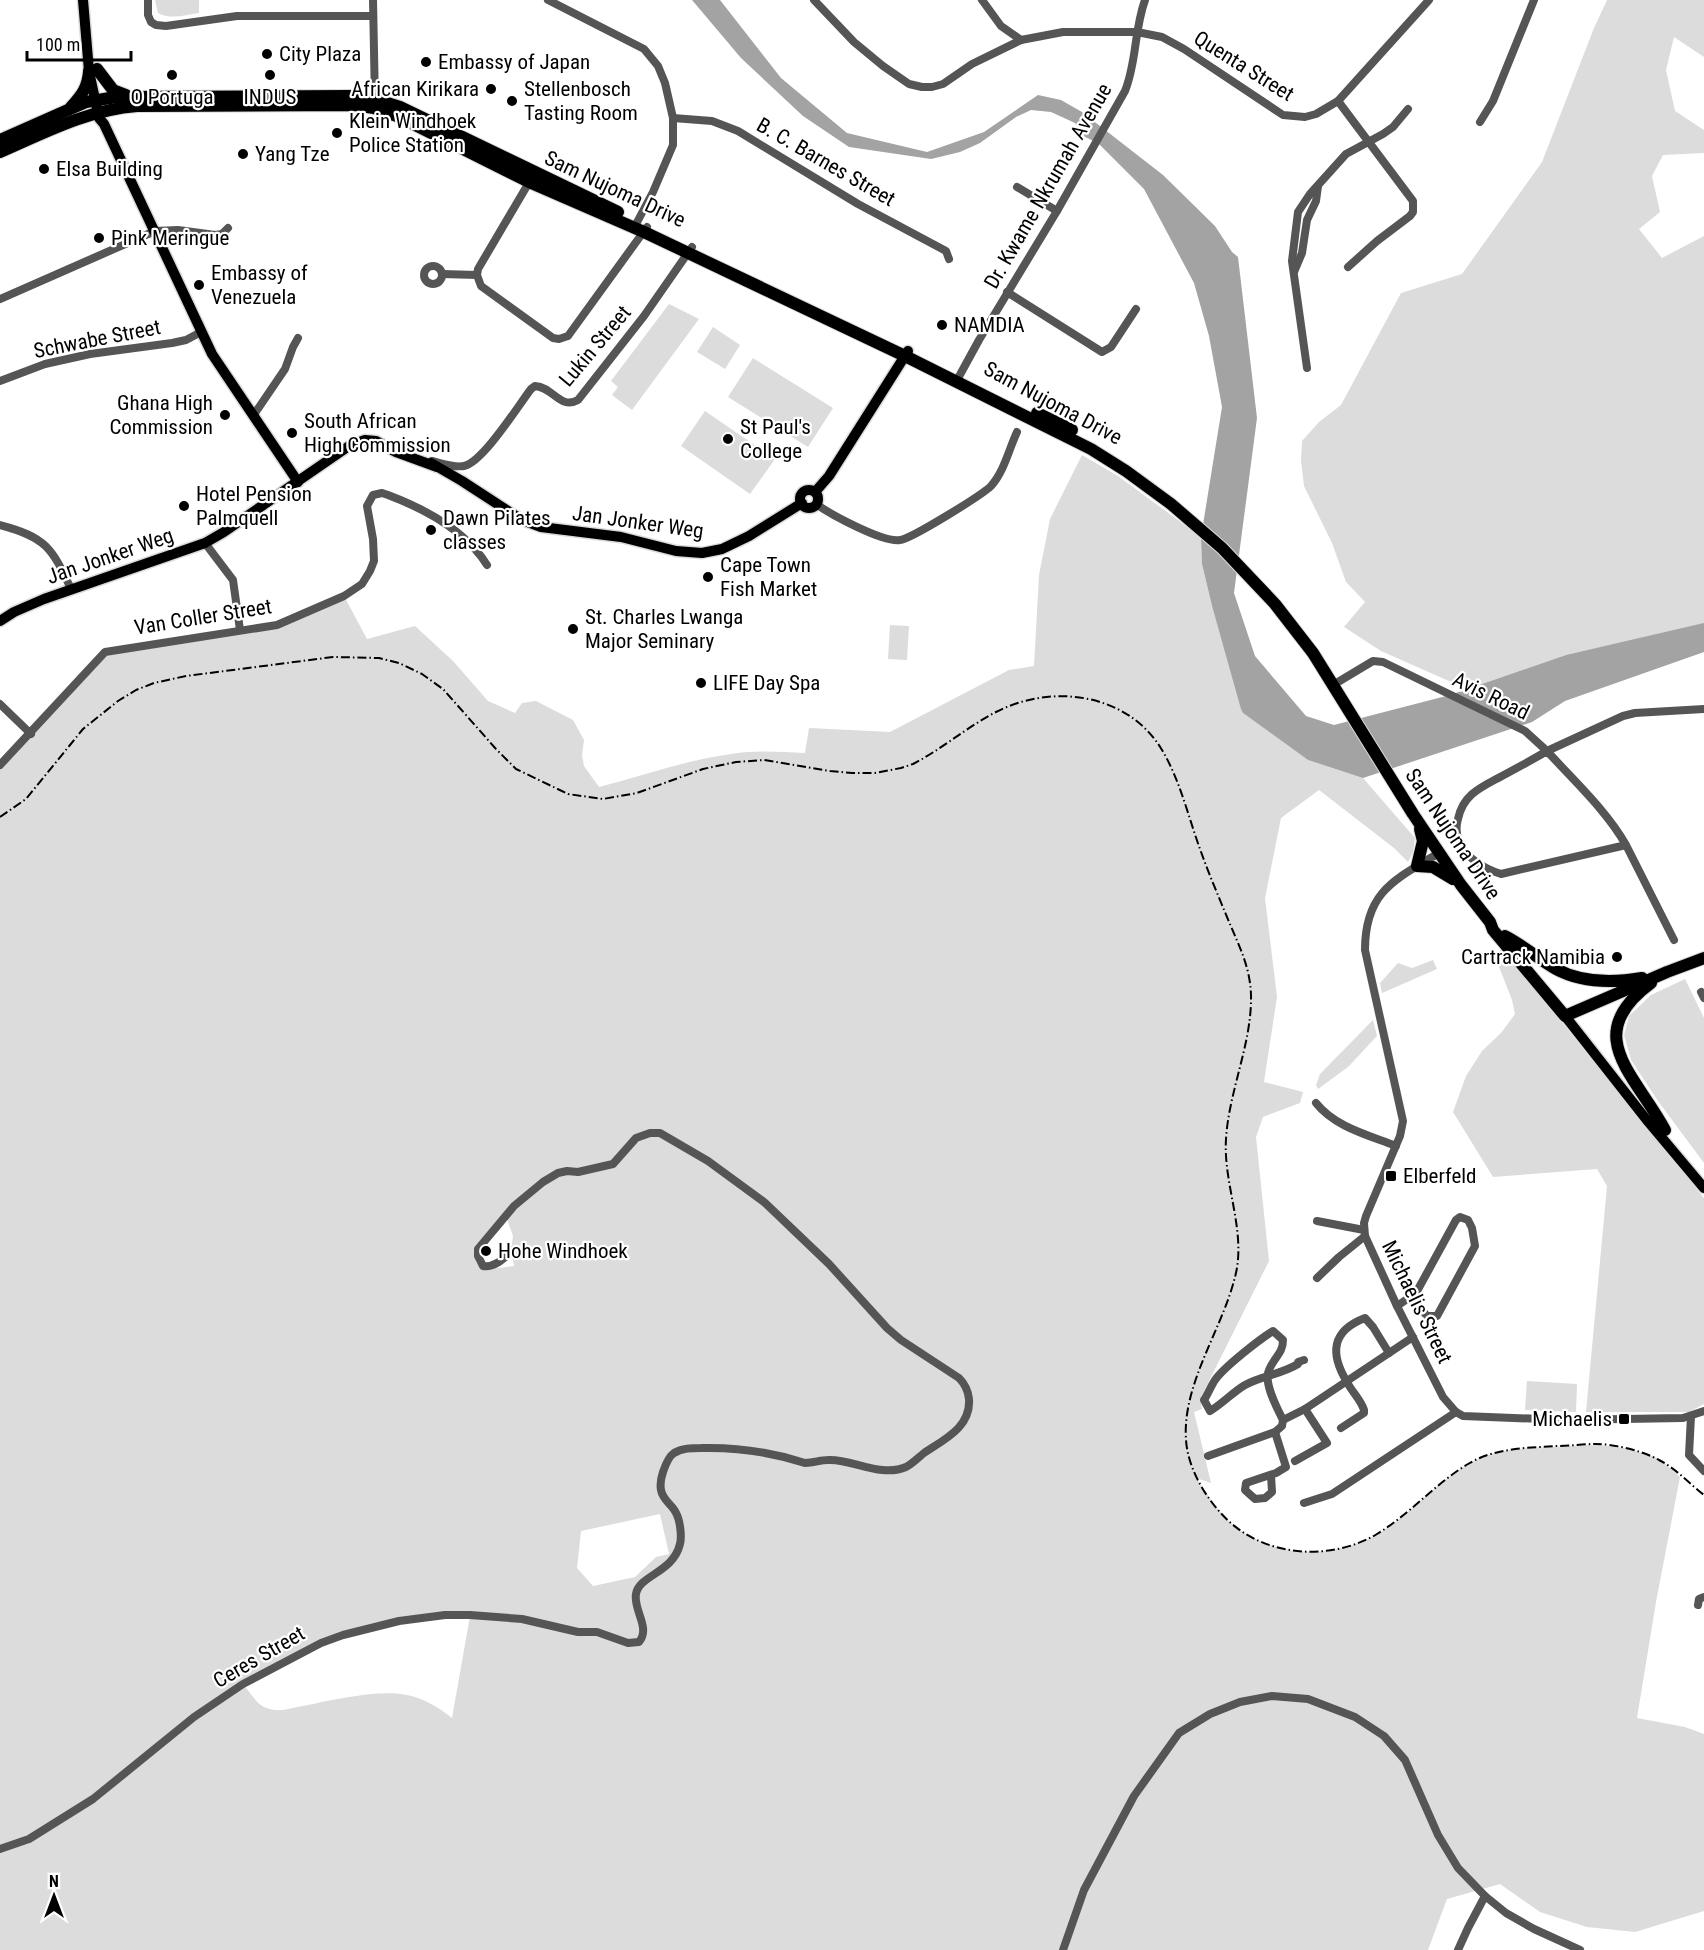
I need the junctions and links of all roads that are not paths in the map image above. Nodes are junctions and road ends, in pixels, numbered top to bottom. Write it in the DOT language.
graph roads {
  1 [pos="83,0"];
  2 [pos="90,0"];
  3 [pos="148,0"];
  4 [pos="373,0"];
  5 [pos="548,0"];
  6 [pos="814,0"];
  7 [pos="982,0"];
  8 [pos="1145,0"];
  9 [pos="1429,0"];
  10 [pos="1534,0"];
  11 [pos="373,16"];
  12 [pos="1137,32"];
  13 [pos="1021,40"];
  14 [pos="93,70"];
  15 [pos="136,97"];
  16 [pos="1338,101"];
  17 [pos="375,104"];
  18 [pos="100,105"];
  19 [pos="71,108"];
  20 [pos="1408,109"];
  21 [pos="674,118"];
  22 [pos="1480,122"];
  23 [pos="0,140"];
  24 [pos="1368,141"];
  25 [pos="0,152"];
  26 [pos="532,177"];
  27 [pos="1318,186"];
  28 [pos="1017,187"];
  29 [pos="1057,211"];
  30 [pos="641,227"];
  31 [pos="228,228"];
  32 [pos="155,231"];
  33 [pos="1293,245"];
  34 [pos="1304,247"];
  35 [pos="690,250"];
  36 [pos="949,259"];
  37 [pos="1348,267"];
  38 [pos="1294,272"];
  39 [pos="442,274"];
  40 [pos="477,275"];
  41 [pos="1007,292"];
  42 [pos="0,299"];
  43 [pos="1137,309"];
  44 [pos="201,332"];
  45 [pos="298,338"];
  46 [pos="906,353"];
  47 [pos="1307,368"];
  48 [pos="958,379"];
  49 [pos="0,381"];
  50 [pos="253,417"];
  51 [pos="1017,432"];
  52 [pos="386,446"];
  53 [pos="427,460"];
  54 [pos="436,467"];
  55 [pos="298,482"];
  56 [pos="815,492"];
  57 [pos="802,503"];
  58 [pos="816,504"];
  59 [pos="0,525"];
  60 [pos="205,543"];
  61 [pos="488,565"];
  62 [pos="71,589"];
  63 [pos="0,621"];
  64 [pos="240,630"];
  65 [pos="1333,685"];
  66 [pos="0,704"];
  67 [pos="1704,709"];
  68 [pos="31,734"];
  69 [pos="1547,751"];
  70 [pos="0,765"];
  71 [pos="1413,814"];
  72 [pos="1626,845"];
  73 [pos="1438,853"];
  74 [pos="1417,866"];
  75 [pos="1461,885"];
  76 [pos="1490,922"];
  77 [pos="1505,936"];
  78 [pos="1674,940"];
  79 [pos="1704,957"];
  80 [pos="1667,972"];
  81 [pos="1567,1015"];
  82 [pos="1316,1103"];
  83 [pos="1665,1130"];
  84 [pos="1396,1146"];
  85 [pos="1704,1181"];
  86 [pos="1704,1188"];
  87 [pos="1317,1221"];
  88 [pos="1365,1233"];
  89 [pos="511,1250"];
  90 [pos="1317,1278"];
  91 [pos="1412,1298"];
  92 [pos="1397,1306"];
  93 [pos="1413,1337"];
  94 [pos="1389,1353"];
  95 [pos="1304,1360"];
  96 [pos="1267,1378"];
  97 [pos="1346,1381"];
  98 [pos="1305,1409"];
  99 [pos="1704,1411"];
  100 [pos="1456,1412"];
  101 [pos="1691,1416"];
  102 [pos="1283,1420"];
  103 [pos="1341,1428"];
  104 [pos="1275,1432"];
  105 [pos="1208,1456"];
  106 [pos="1295,1461"];
  107 [pos="1704,1471"];
  108 [pos="1271,1475"];
  109 [pos="1304,1503"];
  110 [pos="1704,1597"];
  111 [pos="1698,1605"];
  112 [pos="0,1850"];
  113 [pos="1485,1896"];
  114 [pos="1063,1950"];
  115 [pos="1458,1950"];
  116 [pos="1580,1950"];
  1 -- 14 [label="main road"];
  2 -- 14 [label="main road"];
  3 -- 11 [label="street"];
  4 -- 11 [label="street"];
  5 -- 21 [label="street"];
  6 -- 13 [label="street, Quenta Street"];
  7 -- 13 [label="street"];
  8 -- 12 [label="street, Dr. Kwame Nkrumah Avenue"];
  9 -- 16 [label="street, Quenta Street"];
  10 -- 22 [label="street"];
  11 -- 17 [label="street"];
  12 -- 13 [label="street, Quenta Street"];
  12 -- 16 [label="street, Quenta Street"];
  12 -- 29 [label="street, Dr. Kwame Nkrumah Avenue"];
  14 -- 15 [label="highway"];
  14 -- 18 [label="main road"];
  14 -- 19 [label="highway"];
  15 -- 17 [label="highway, Sam Nujoma Drive"];
  15 -- 18 [label="highway, Sam Nujoma Drive"];
  16 -- 24 [label="street"];
  17 -- 18 [label="highway, Sam Nujoma Drive"];
  17 -- 26 [label="highway, Sam Nujoma Drive"];
  18 -- 19 [label="highway, Sam Nujoma Drive"];
  18 -- 25 [label="highway, Sam Nujoma Drive"];
  18 -- 32 [label="main road"];
  19 -- 23 [label="highway, Sam Nujoma Drive"];
  20 -- 24 [label="street"];
  21 -- 30 [label="street"];
  21 -- 36 [label="street, B. C. Barnes Street"];
  24 -- 27 [label="street"];
  24 -- 37 [label="street"];
  26 -- 30 [label="highway, Sam Nujoma Drive"];
  26 -- 40 [label="street"];
  27 -- 33 [label="street"];
  27 -- 34 [label="street"];
  28 -- 29 [label="street"];
  29 -- 41 [label="street, Dr. Kwame Nkrumah Avenue"];
  30 -- 35 [label="highway, Sam Nujoma Drive"];
  30 -- 40 [label="street"];
  31 -- 32 [label="street"];
  32 -- 42 [label="street"];
  32 -- 44 [label="main road"];
  33 -- 34 [label="street"];
  33 -- 38 [label="street"];
  34 -- 38 [label="street"];
  35 -- 46 [label="highway, Sam Nujoma Drive"];
  35 -- 53 [label="street, Lukin Street"];
  38 -- 47 [label="street"];
  39 -- 40 [label="street"];
  41 -- 43 [label="street"];
  41 -- 48 [label="street, Dr. Kwame Nkrumah Avenue"];
  44 -- 49 [label="street, Schwabe Street"];
  44 -- 50 [label="main road"];
  45 -- 50 [label="street"];
  46 -- 48 [label="highway, Sam Nujoma Drive"];
  46 -- 56 [label="main road, Jan Jonker Weg"];
  48 -- 65 [label="highway, Sam Nujoma Drive"];
  50 -- 55 [label="main road"];
  51 -- 58 [label="street"];
  52 -- 53 [label="main road, Jan Jonker Weg"];
  52 -- 54 [label="main road, Jan Jonker Weg"];
  52 -- 55 [label="main road, Jan Jonker Weg"];
  53 -- 54 [label="main road, Jan Jonker Weg"];
  54 -- 57 [label="main road, Jan Jonker Weg"];
  55 -- 60 [label="main road, Jan Jonker Weg"];
  56 -- 57 [label="main road, Jan Jonker Weg"];
  56 -- 58 [label="main road"];
  57 -- 58 [label="main road"];
  59 -- 62 [label="street"];
  60 -- 62 [label="main road, Jan Jonker Weg"];
  60 -- 64 [label="street"];
  61 -- 64 [label="street, Van Coller Street"];
  62 -- 63 [label="main road, Jan Jonker Weg"];
  64 -- 68 [label="street, Van Coller Street"];
  65 -- 69 [label="street, Avis Road"];
  65 -- 71 [label="highway, Sam Nujoma Drive"];
  66 -- 68 [label="street"];
  67 -- 69 [label="street"];
  68 -- 70 [label="street, Van Coller Street"];
  69 -- 72 [label="street, Avis Road"];
  69 -- 72 [label="street"];
  71 -- 73 [label="highway, Sam Nujoma Drive"];
  71 -- 74 [label="highway"];
  72 -- 78 [label="street, Avis Road"];
  73 -- 74 [label="street, Michaelis Street"];
  73 -- 75 [label="highway, Sam Nujoma Drive"];
  74 -- 75 [label="highway"];
  74 -- 84 [label="street, Michaelis Street"];
  75 -- 76 [label="highway, Sam Nujoma Drive"];
  76 -- 77 [label="highway"];
  76 -- 81 [label="highway, Sam Nujoma Drive"];
  77 -- 80 [label="highway"];
  77 -- 81 [label="highway"];
  79 -- 80 [label="highway"];
  80 -- 81 [label="highway"];
  80 -- 83 [label="highway"];
  81 -- 83 [label="main road, Sam Nujoma Drive"];
  81 -- 86 [label="main road, Sam Nujoma Drive"];
  82 -- 84 [label="street"];
  83 -- 85 [label="main road, Sam Nujoma Drive"];
  84 -- 88 [label="street, Michaelis Street"];
  87 -- 88 [label="street"];
  88 -- 90 [label="street"];
  88 -- 92 [label="street, Michaelis Street"];
  89 -- 112 [label="street, Ceres Street"];
  91 -- 91 [label="street"];
  91 -- 92 [label="street"];
  92 -- 93 [label="street, Michaelis Street"];
  93 -- 94 [label="street"];
  93 -- 100 [label="street, Michaelis Street"];
  94 -- 97 [label="street"];
  94 -- 97 [label="street"];
  95 -- 96 [label="street"];
  96 -- 96 [label="street"];
  96 -- 102 [label="street"];
  97 -- 98 [label="street"];
  97 -- 103 [label="street"];
  98 -- 102 [label="street"];
  98 -- 106 [label="street"];
  99 -- 101 [label="street"];
  100 -- 101 [label="street"];
  100 -- 109 [label="street"];
  101 -- 107 [label="street"];
  102 -- 104 [label="street"];
  104 -- 105 [label="street"];
  104 -- 108 [label="street"];
  110 -- 111 [label="street"];
  113 -- 114 [label="street"];
  113 -- 115 [label="street"];
  113 -- 116 [label="street"];
}
